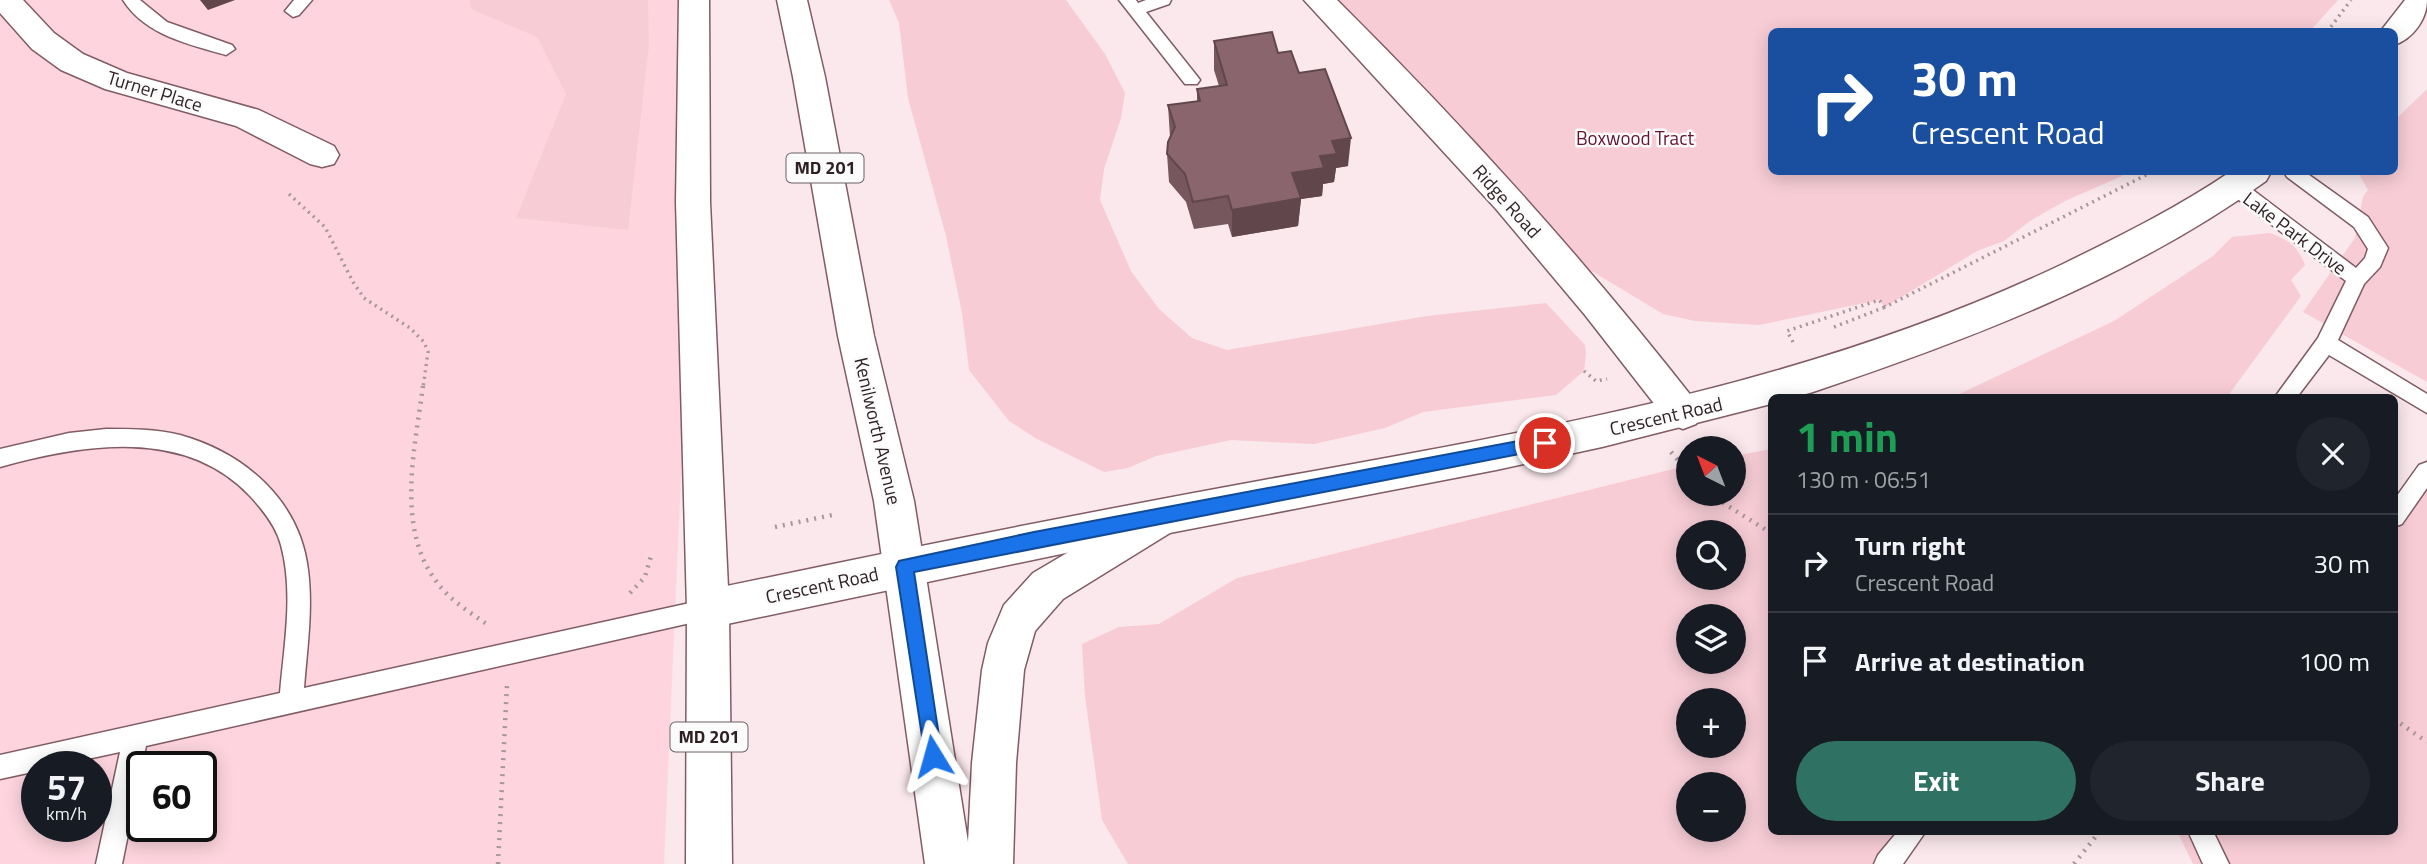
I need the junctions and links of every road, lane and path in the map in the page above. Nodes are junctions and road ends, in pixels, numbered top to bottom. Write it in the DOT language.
graph roads {
  1 [pos="6,0"];
  2 [pos="131,0"];
  3 [pos="694,0"];
  4 [pos="792,0"];
  5 [pos="1163,0"];
  6 [pos="1319,0"];
  7 [pos="2351,0"];
  8 [pos="2422,0"];
  9 [pos="1131,5"];
  10 [pos="2330,28"];
  11 [pos="2398,29"];
  12 [pos="226,49"];
  13 [pos="1191,80"];
  14 [pos="322,155"];
  15 [pos="2146,175"];
  16 [pos="2297,175"];
  17 [pos="2244,179"];
  18 [pos="289,194"];
  19 [pos="2357,279"];
  20 [pos="1885,307"];
  21 [pos="1829,328"];
  22 [pos="1805,338"];
  23 [pos="1793,342"];
  24 [pos="2326,343"];
  25 [pos="1780,346"];
  26 [pos="1584,372"];
  27 [pos="1596,381"];
  28 [pos="2287,394"];
  29 [pos="2427,404"];
  30 [pos="1683,413"];
  31 [pos="0,458"];
  32 [pos="2427,471"];
  33 [pos="1724,506"];
  34 [pos="2398,511"];
  35 [pos="837,514"];
  36 [pos="1164,516"];
  37 [pos="775,527"];
  38 [pos="1768,531"];
  39 [pos="905,567"];
  40 [pos="708,610"];
  41 [pos="508,656"];
  42 [pos="291,701"];
  43 [pos="2398,722"];
  44 [pos="136,735"];
  45 [pos="2427,742"];
  46 [pos="0,767"];
  47 [pos="1911,835"];
  48 [pos="2096,835"];
  49 [pos="2202,835"];
  50 [pos="109,864"];
  51 [pos="498,864"];
  52 [pos="709,864"];
  53 [pos="948,864"];
  54 [pos="990,864"];
  55 [pos="1887,864"];
  56 [pos="2074,864"];
  57 [pos="2216,864"];
  1 -- 14 [label="street, Turner Place"];
  2 -- 12 [label="lane"];
  3 -- 40 [label="street, MD 201"];
  4 -- 39 [label="street, Kenilworth Avenue / MD 201"];
  5 -- 9 [label="lane"];
  6 -- 30 [label="street, Ridge Road"];
  7 -- 10 [label="path"];
  8 -- 11 [label="street"];
  9 -- 13 [label="lane"];
  15 -- 20 [label="path"];
  16 -- 19 [label="lane, Lake Park Drive"];
  17 -- 19 [label="lane, Lake Park Drive"];
  17 -- 30 [label="street, Crescent Road"];
  18 -- 41 [label="path"];
  19 -- 24 [label="lane, Lake Park Drive"];
  20 -- 21 [label="path"];
  20 -- 23 [label="path"];
  22 -- 23 [label="path"];
  23 -- 25 [label="path"];
  24 -- 28 [label="lane, Lake Park Drive"];
  24 -- 29 [label="lane"];
  26 -- 27 [label="path"];
  30 -- 36 [label="street, Crescent Road"];
  31 -- 42 [label="lane"];
  32 -- 34 [label="lane"];
  33 -- 38 [label="path"];
  35 -- 37 [label="path"];
  36 -- 39 [label="street, Crescent Road"];
  36 -- 54 [label="street"];
  39 -- 40 [label="street, Crescent Road"];
  39 -- 53 [label="street, Kenilworth Avenue / MD 201"];
  40 -- 41 [label="lane"];
  40 -- 52 [label="street, MD 201"];
  41 -- 42 [label="lane"];
  41 -- 51 [label="path"];
  42 -- 44 [label="lane"];
  43 -- 45 [label="path"];
  44 -- 46 [label="lane"];
  44 -- 50 [label="lane"];
  47 -- 55 [label="lane"];
  48 -- 56 [label="path"];
  49 -- 57 [label="lane"];
}
